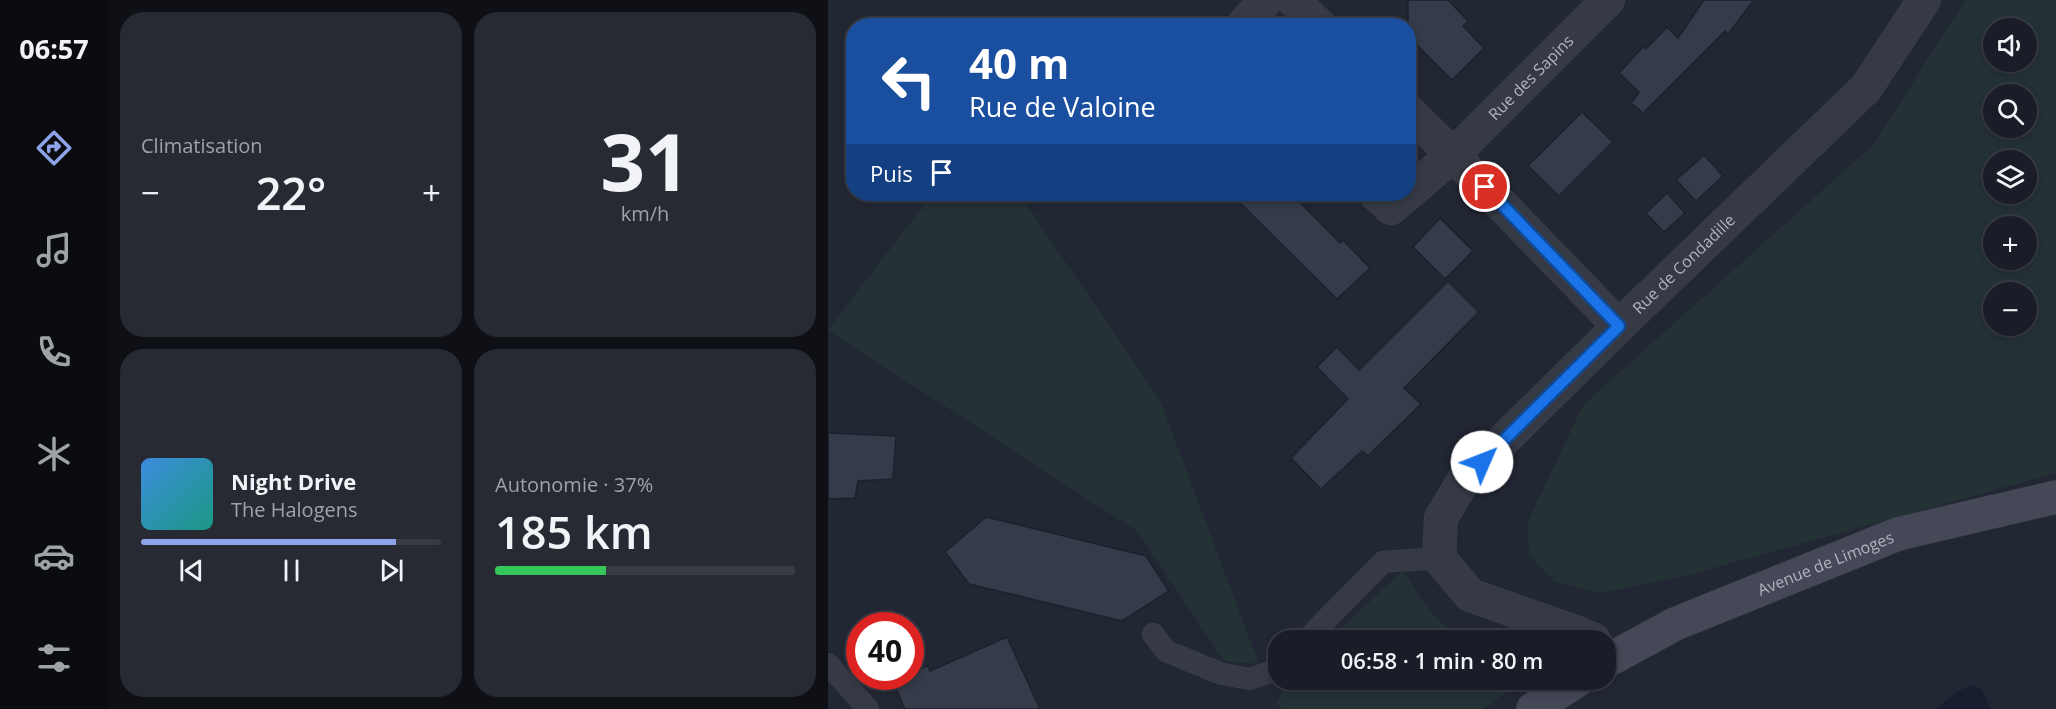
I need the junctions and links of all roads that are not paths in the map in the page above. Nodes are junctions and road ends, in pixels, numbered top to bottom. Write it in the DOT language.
graph roads {
  1 [pos="1266,0"];
  2 [pos="1293,0"];
  3 [pos="1608,0"];
  4 [pos="1924,0"];
  5 [pos="1249,18"];
  6 [pos="1312,18"];
  7 [pos="1416,119"];
  8 [pos="1453,154"];
  9 [pos="1416,186"];
  10 [pos="1384,201"];
  11 [pos="1399,201"];
  12 [pos="1619,326"];
  13 [pos="2056,496"];
  14 [pos="1439,558"];
  15 [pos="1316,630"];
  16 [pos="1569,630"];
  17 [pos="1153,634"];
  18 [pos="1616,646"];
  19 [pos="828,664"];
  20 [pos="1268,673"];
  21 [pos="1562,690"];
  22 [pos="868,709"];
  23 [pos="1533,709"];
  1 -- 5 [label="street"];
  2 -- 6 [label="street"];
  3 -- 8 [label="street, Rue des Sapins"];
  4 -- 12 [label="street, Rue de Condadille"];
  7 -- 8 [label="street"];
  8 -- 9 [label="street, Rue des Sapins"];
  8 -- 12 [label="street"];
  10 -- 11 [label="street, Rue des Sapins"];
  12 -- 14 [label="street, Rue de Condadille"];
  13 -- 18 [label="main road, Avenue de Limoges"];
  14 -- 15 [label="lane"];
  14 -- 16 [label="street"];
  17 -- 20 [label="lane"];
  19 -- 22 [label="lane"];
  21 -- 23 [label="main road"];
}
